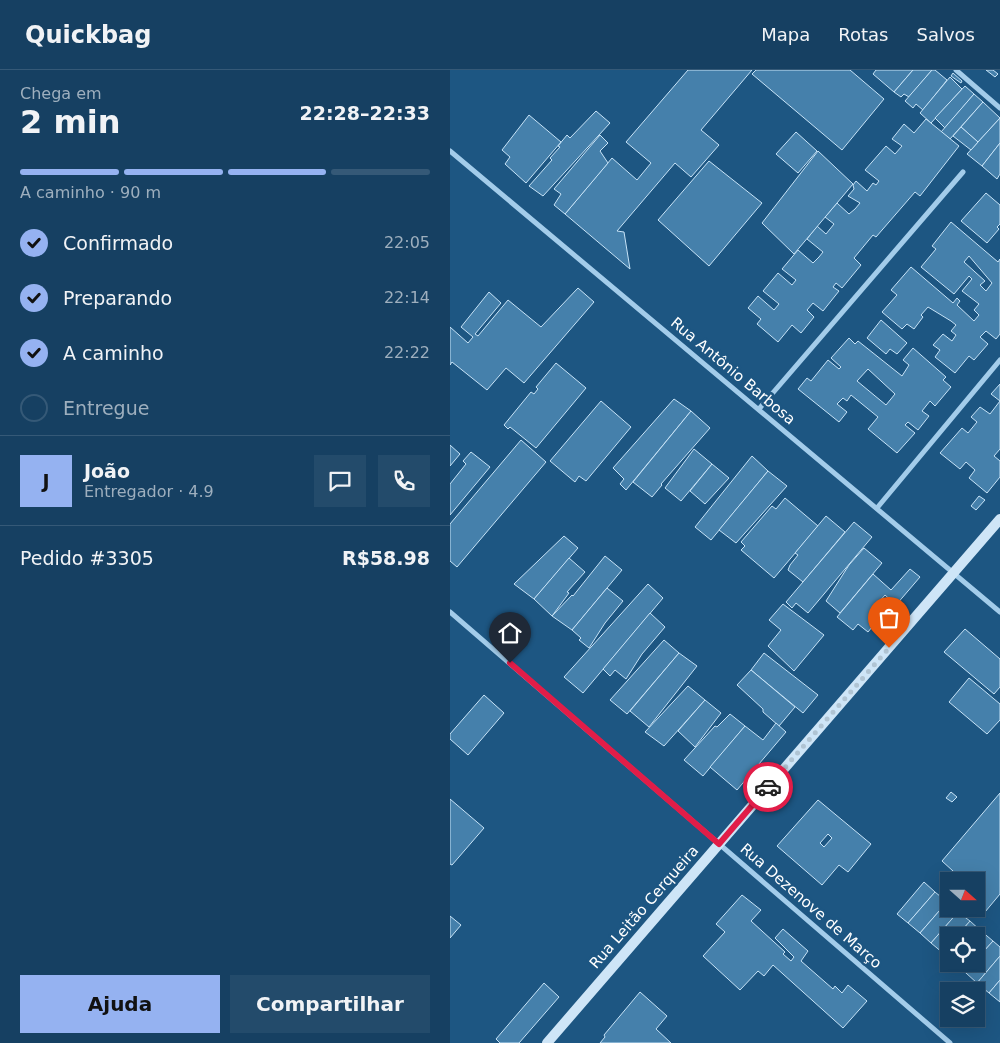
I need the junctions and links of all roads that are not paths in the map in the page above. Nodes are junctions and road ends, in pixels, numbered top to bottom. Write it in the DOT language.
graph roads {
  1 [pos="956,70"];
  2 [pos="1000,108"];
  3 [pos="450,151"];
  4 [pos="963,172"];
  5 [pos="1000,360"];
  6 [pos="759,409"];
  7 [pos="877,508"];
  8 [pos="1000,519"];
  9 [pos="954,572"];
  10 [pos="450,612"];
  11 [pos="1000,612"];
  12 [pos="719,844"];
  13 [pos="548,1043"];
  14 [pos="950,1043"];
  1 -- 2 [label="street"];
  3 -- 6 [label="street, Rua Antônio Barbosa"];
  4 -- 6 [label="street"];
  5 -- 7 [label="street"];
  6 -- 7 [label="street, Rua Antônio Barbosa"];
  7 -- 9 [label="street, Rua Antônio Barbosa"];
  8 -- 9 [label="street, Rua Leitão Cerqueira"];
  9 -- 11 [label="street, Rua Antônio Barbosa"];
  9 -- 12 [label="street, Rua Leitão Cerqueira"];
  10 -- 12 [label="street, Rua Dezenove de Março"];
  12 -- 13 [label="street, Rua Leitão Cerqueira"];
  12 -- 14 [label="street, Rua Dezenove de Março"];
}
